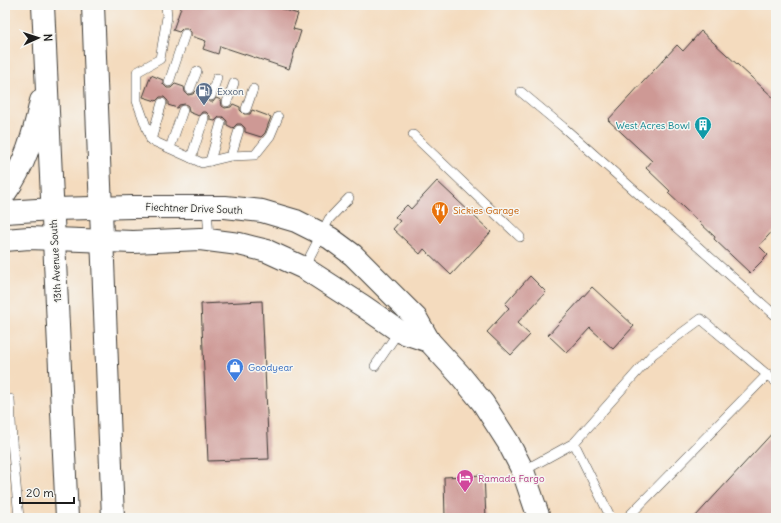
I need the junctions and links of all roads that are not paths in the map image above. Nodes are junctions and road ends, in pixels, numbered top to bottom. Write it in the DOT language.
graph roads {
  1 [pos="43,5"];
  2 [pos="93,5"];
  3 [pos="166,5"];
  4 [pos="185,34"];
  5 [pos="160,59"];
  6 [pos="174,64"];
  7 [pos="197,71"];
  8 [pos="47,77"];
  9 [pos="217,78"];
  10 [pos="169,82"];
  11 [pos="234,83"];
  12 [pos="190,89"];
  13 [pos="253,89"];
  14 [pos="522,92"];
  15 [pos="211,96"];
  16 [pos="227,102"];
  17 [pos="162,103"];
  18 [pos="246,109"];
  19 [pos="183,110"];
  20 [pos="278,117"];
  21 [pos="204,118"];
  22 [pos="221,123"];
  23 [pos="239,130"];
  24 [pos="413,135"];
  25 [pos="151,140"];
  26 [pos="170,148"];
  27 [pos="231,156"];
  28 [pos="191,158"];
  29 [pos="210,161"];
  30 [pos="5,193"];
  31 [pos="349,198"];
  32 [pos="207,207"];
  33 [pos="101,208"];
  34 [pos="53,209"];
  35 [pos="5,212"];
  36 [pos="322,234"];
  37 [pos="520,237"];
  38 [pos="54,239"];
  39 [pos="210,239"];
  40 [pos="5,240"];
  41 [pos="102,241"];
  42 [pos="304,268"];
  43 [pos="776,316"];
  44 [pos="399,331"];
  45 [pos="429,341"];
  46 [pos="375,366"];
  47 [pos="768,374"];
  48 [pos="776,382"];
  49 [pos="5,399"];
  50 [pos="9,442"];
  51 [pos="574,443"];
  52 [pos="523,472"];
  53 [pos="19,518"];
  54 [pos="67,518"];
  55 [pos="113,518"];
  56 [pos="539,518"];
  57 [pos="611,518"];
  58 [pos="627,518"];
  1 -- 8 [label="street, 13th Avenue South"];
  2 -- 33 [label="street"];
  3 -- 5 [label="lane"];
  4 -- 6 [label="lane"];
  5 -- 6 [label="lane"];
  5 -- 25 [label="lane"];
  6 -- 10 [label="lane"];
  7 -- 12 [label="lane"];
  8 -- 30 [label="street"];
  8 -- 34 [label="street, 13th Avenue South"];
  9 -- 15 [label="lane"];
  11 -- 16 [label="lane"];
  13 -- 18 [label="lane"];
  14 -- 43 [label="lane"];
  17 -- 25 [label="lane"];
  19 -- 26 [label="lane"];
  20 -- 27 [label="lane"];
  21 -- 28 [label="lane"];
  22 -- 29 [label="lane"];
  23 -- 27 [label="lane"];
  24 -- 37 [label="lane"];
  25 -- 26 [label="lane"];
  26 -- 28 [label="lane"];
  27 -- 29 [label="lane"];
  28 -- 29 [label="lane"];
  31 -- 36 [label="lane"];
  32 -- 33 [label="street, Fiechtner Drive South"];
  32 -- 36 [label="street, Fiechtner Drive South"];
  32 -- 39 [label="lane"];
  33 -- 34 [label="street, Fiechtner Drive South"];
  33 -- 41 [label="street"];
  34 -- 35 [label="street, Fiechtner Drive South"];
  34 -- 38 [label="street, 13th Avenue South"];
  36 -- 42 [label="lane"];
  36 -- 45 [label="street, Fiechtner Drive South"];
  38 -- 40 [label="street, Fiechtner Drive South"];
  38 -- 41 [label="street, Fiechtner Drive South"];
  38 -- 54 [label="street, 13th Avenue South"];
  39 -- 41 [label="street, Fiechtner Drive South"];
  39 -- 42 [label="street, Fiechtner Drive South"];
  41 -- 55 [label="street"];
  42 -- 44 [label="street, Fiechtner Drive South"];
  44 -- 45 [label="street, Fiechtner Drive South"];
  44 -- 46 [label="lane"];
  45 -- 52 [label="street, Fiechtner Drive South"];
  47 -- 48 [label="lane"];
  47 -- 51 [label="lane"];
  47 -- 58 [label="lane"];
  49 -- 50 [label="lane"];
  50 -- 53 [label="lane"];
  51 -- 52 [label="lane"];
  51 -- 57 [label="lane"];
  52 -- 56 [label="street, Fiechtner Drive South"];
}
